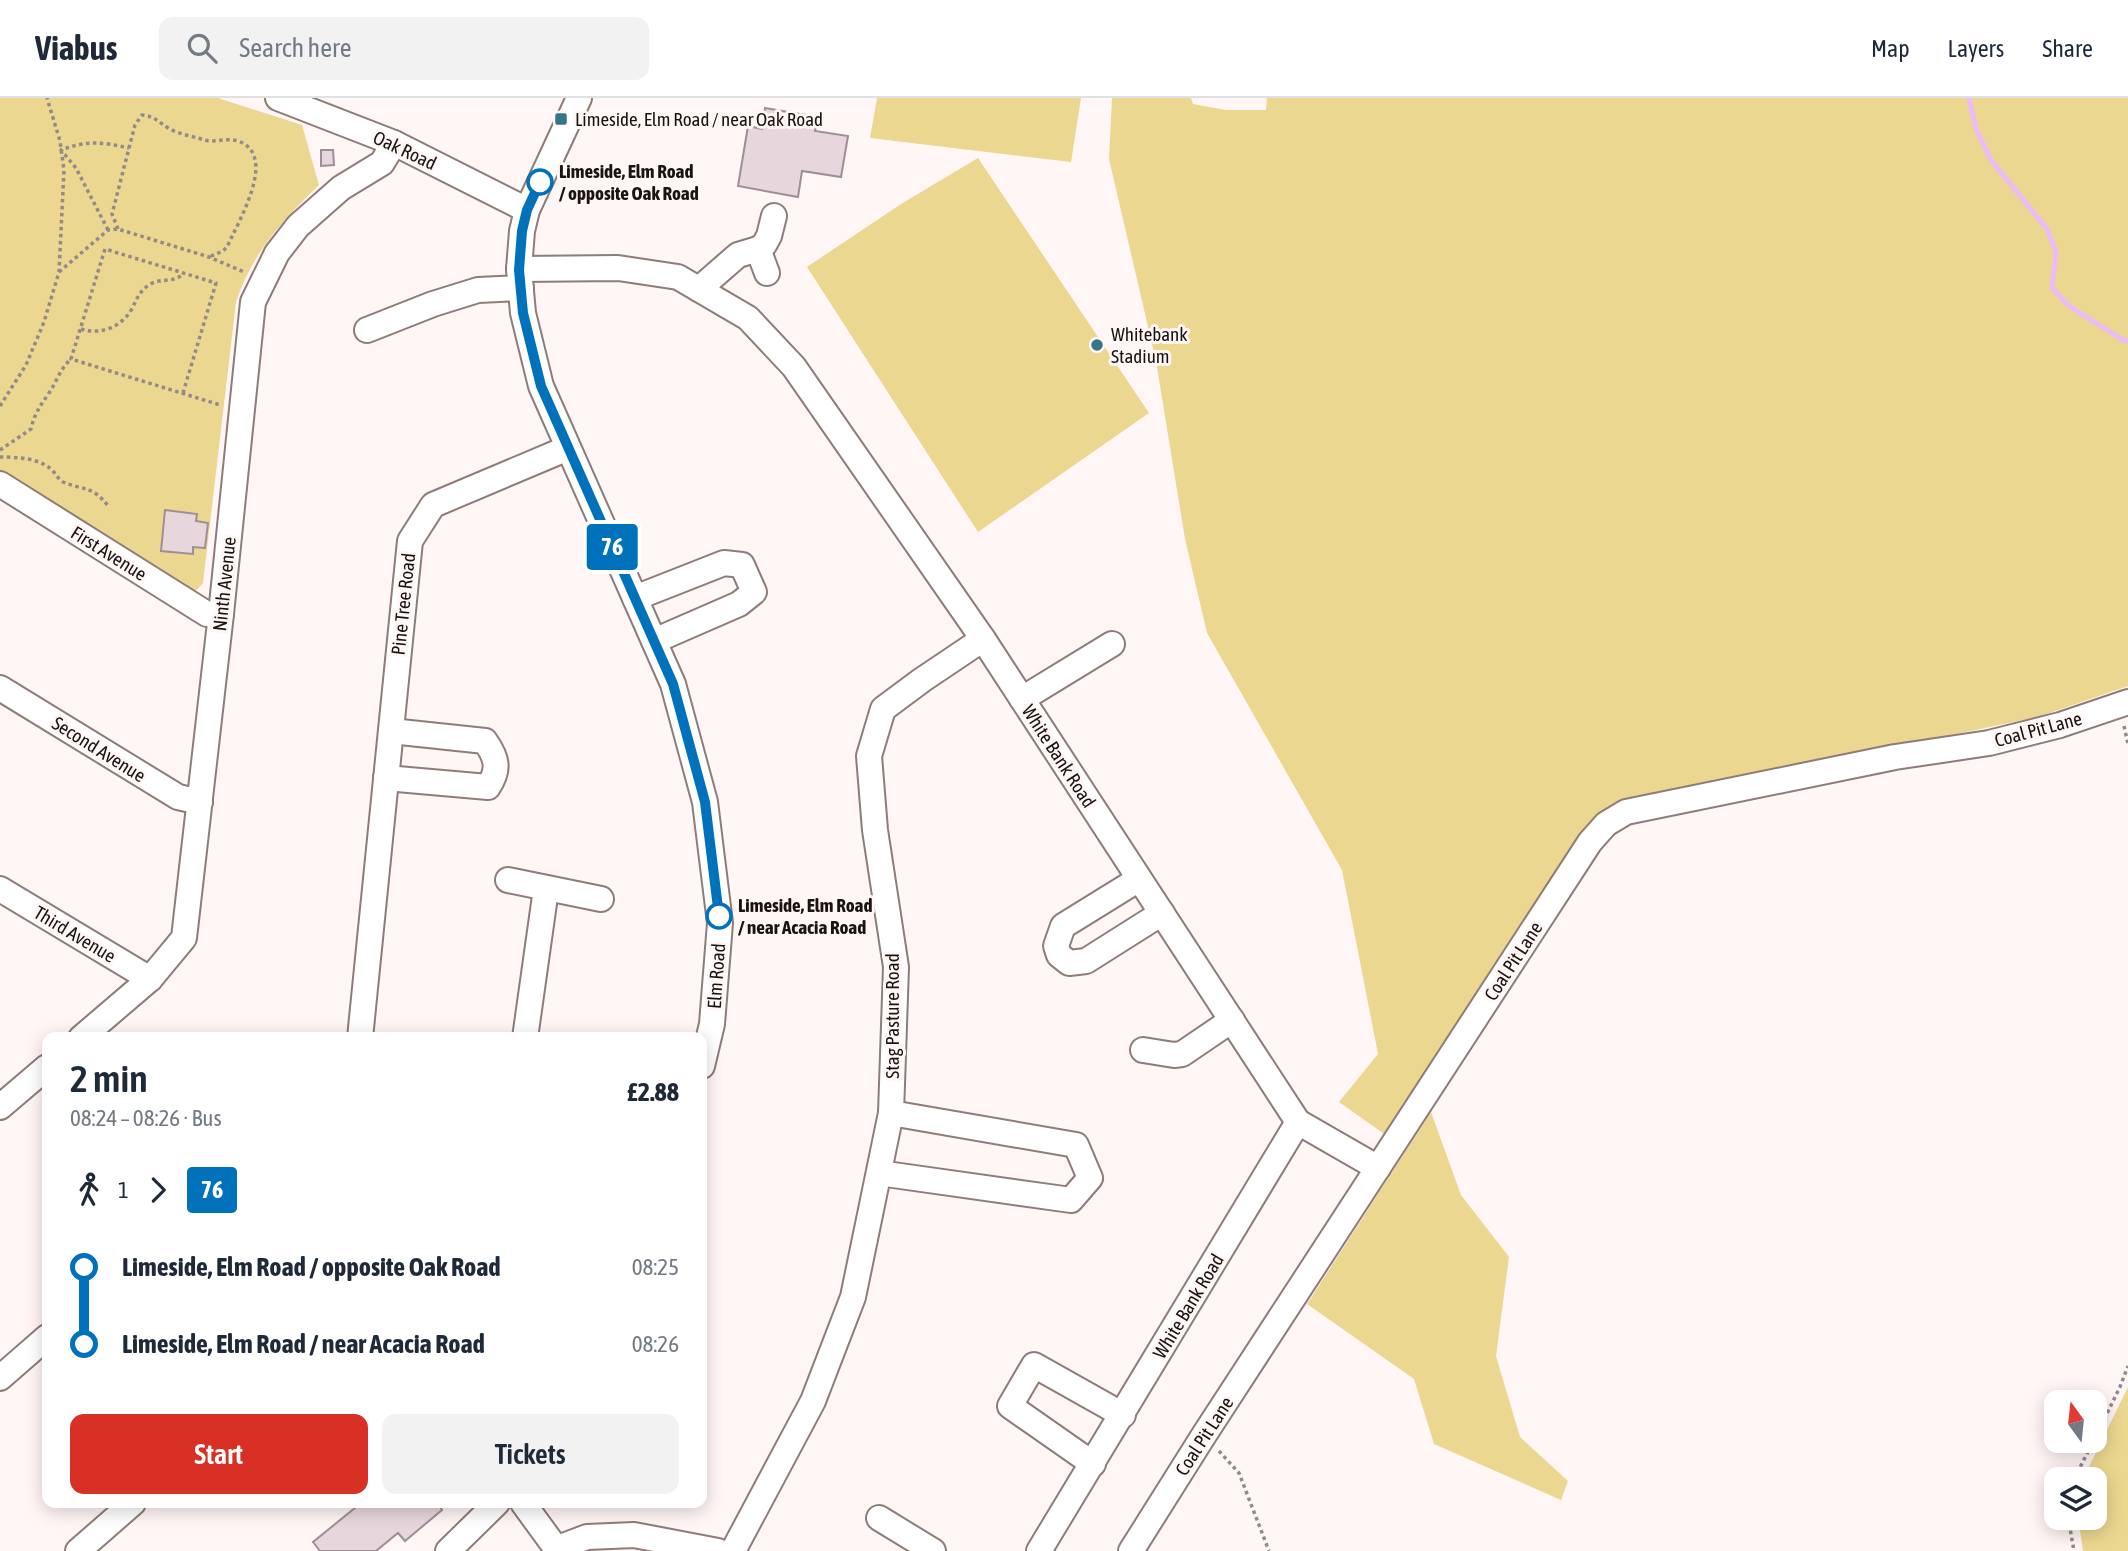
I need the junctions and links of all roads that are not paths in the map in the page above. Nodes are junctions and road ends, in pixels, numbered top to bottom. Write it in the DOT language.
graph roads {
  1 [pos="278,98"];
  2 [pos="579,98"];
  3 [pos="394,143"];
  4 [pos="527,210"];
  5 [pos="774,216"];
  6 [pos="758,249"];
  7 [pos="767,273"];
  8 [pos="520,279"];
  9 [pos="699,289"];
  10 [pos="367,330"];
  11 [pos="568,447"];
  12 [pos="0,484"];
  13 [pos="635,598"];
  14 [pos="221,614"];
  15 [pos="983,639"];
  16 [pos="654,641"];
  17 [pos="1112,644"];
  18 [pos="0,688"];
  19 [pos="1022,699"];
  20 [pos="2128,702"];
  21 [pos="391,731"];
  22 [pos="386,778"];
  23 [pos="200,802"];
  24 [pos="1139,879"];
  25 [pos="508,880"];
  26 [pos="0,889"];
  27 [pos="546,889"];
  28 [pos="601,899"];
  29 [pos="1162,914"];
  30 [pos="150,979"];
  31 [pos="1232,1020"];
  32 [pos="88,1032"];
  33 [pos="361,1032"];
  34 [pos="526,1032"];
  35 [pos="707,1045"];
  36 [pos="1143,1050"];
  37 [pos="42,1071"];
  38 [pos="0,1107"];
  39 [pos="891,1113"];
  40 [pos="1298,1122"];
  41 [pos="1378,1168"];
  42 [pos="879,1173"];
  43 [pos="42,1341"];
  44 [pos="0,1378"];
  45 [pos="1123,1415"];
  46 [pos="1093,1464"];
  47 [pos="127,1508"];
  48 [pos="489,1508"];
  49 [pos="527,1508"];
  50 [pos="879,1518"];
  51 [pos="558,1550"];
  52 [pos="78,1551"];
  53 [pos="448,1551"];
  54 [pos="718,1551"];
  55 [pos="733,1551"];
  56 [pos="933,1551"];
  57 [pos="1039,1551"];
  58 [pos="1132,1551"];
  1 -- 3 [label="street, Oak Road"];
  2 -- 4 [label="street, Elm Road"];
  3 -- 4 [label="street, Oak Road"];
  3 -- 14 [label="street, Ninth Avenue"];
  4 -- 8 [label="street, Elm Road"];
  5 -- 6 [label="street"];
  6 -- 7 [label="street"];
  6 -- 9 [label="street"];
  8 -- 9 [label="street, White Bank Road"];
  8 -- 10 [label="street, White Bank Road"];
  8 -- 11 [label="street, Elm Road"];
  9 -- 15 [label="street, White Bank Road"];
  11 -- 13 [label="street, Elm Road"];
  11 -- 21 [label="street, Pine Tree Road"];
  12 -- 14 [label="street, First Avenue"];
  13 -- 16 [label="street, Elm Road"];
  13 -- 16 [label="street"];
  14 -- 23 [label="street, Ninth Avenue"];
  15 -- 19 [label="street, White Bank Road"];
  15 -- 39 [label="street, Stag Pasture Road"];
  16 -- 35 [label="street, Elm Road"];
  17 -- 19 [label="street"];
  18 -- 23 [label="street, Second Avenue"];
  19 -- 24 [label="street, White Bank Road"];
  20 -- 41 [label="street, Coal Pit Lane"];
  21 -- 22 [label="street, Pine Tree Road"];
  21 -- 22 [label="street"];
  22 -- 33 [label="street, Pine Tree Road"];
  23 -- 30 [label="street, Ninth Avenue"];
  24 -- 29 [label="street, White Bank Road"];
  24 -- 29 [label="street"];
  25 -- 27 [label="street"];
  26 -- 30 [label="street, Third Avenue"];
  27 -- 28 [label="street"];
  27 -- 34 [label="street"];
  29 -- 31 [label="street, White Bank Road"];
  30 -- 32 [label="street, Ninth Avenue"];
  31 -- 36 [label="street"];
  31 -- 40 [label="street, White Bank Road"];
  37 -- 38 [label="street"];
  39 -- 42 [label="street, Stag Pasture Road"];
  39 -- 42 [label="street"];
  40 -- 41 [label="street"];
  40 -- 45 [label="street, White Bank Road"];
  41 -- 58 [label="street, Coal Pit Lane"];
  42 -- 55 [label="street, Stag Pasture Road"];
  43 -- 44 [label="street"];
  45 -- 46 [label="street, White Bank Road"];
  45 -- 46 [label="street"];
  46 -- 57 [label="street, White Bank Road"];
  47 -- 52 [label="street"];
  48 -- 53 [label="street"];
  49 -- 51 [label="street"];
  50 -- 56 [label="street"];
  51 -- 54 [label="street"];
}
